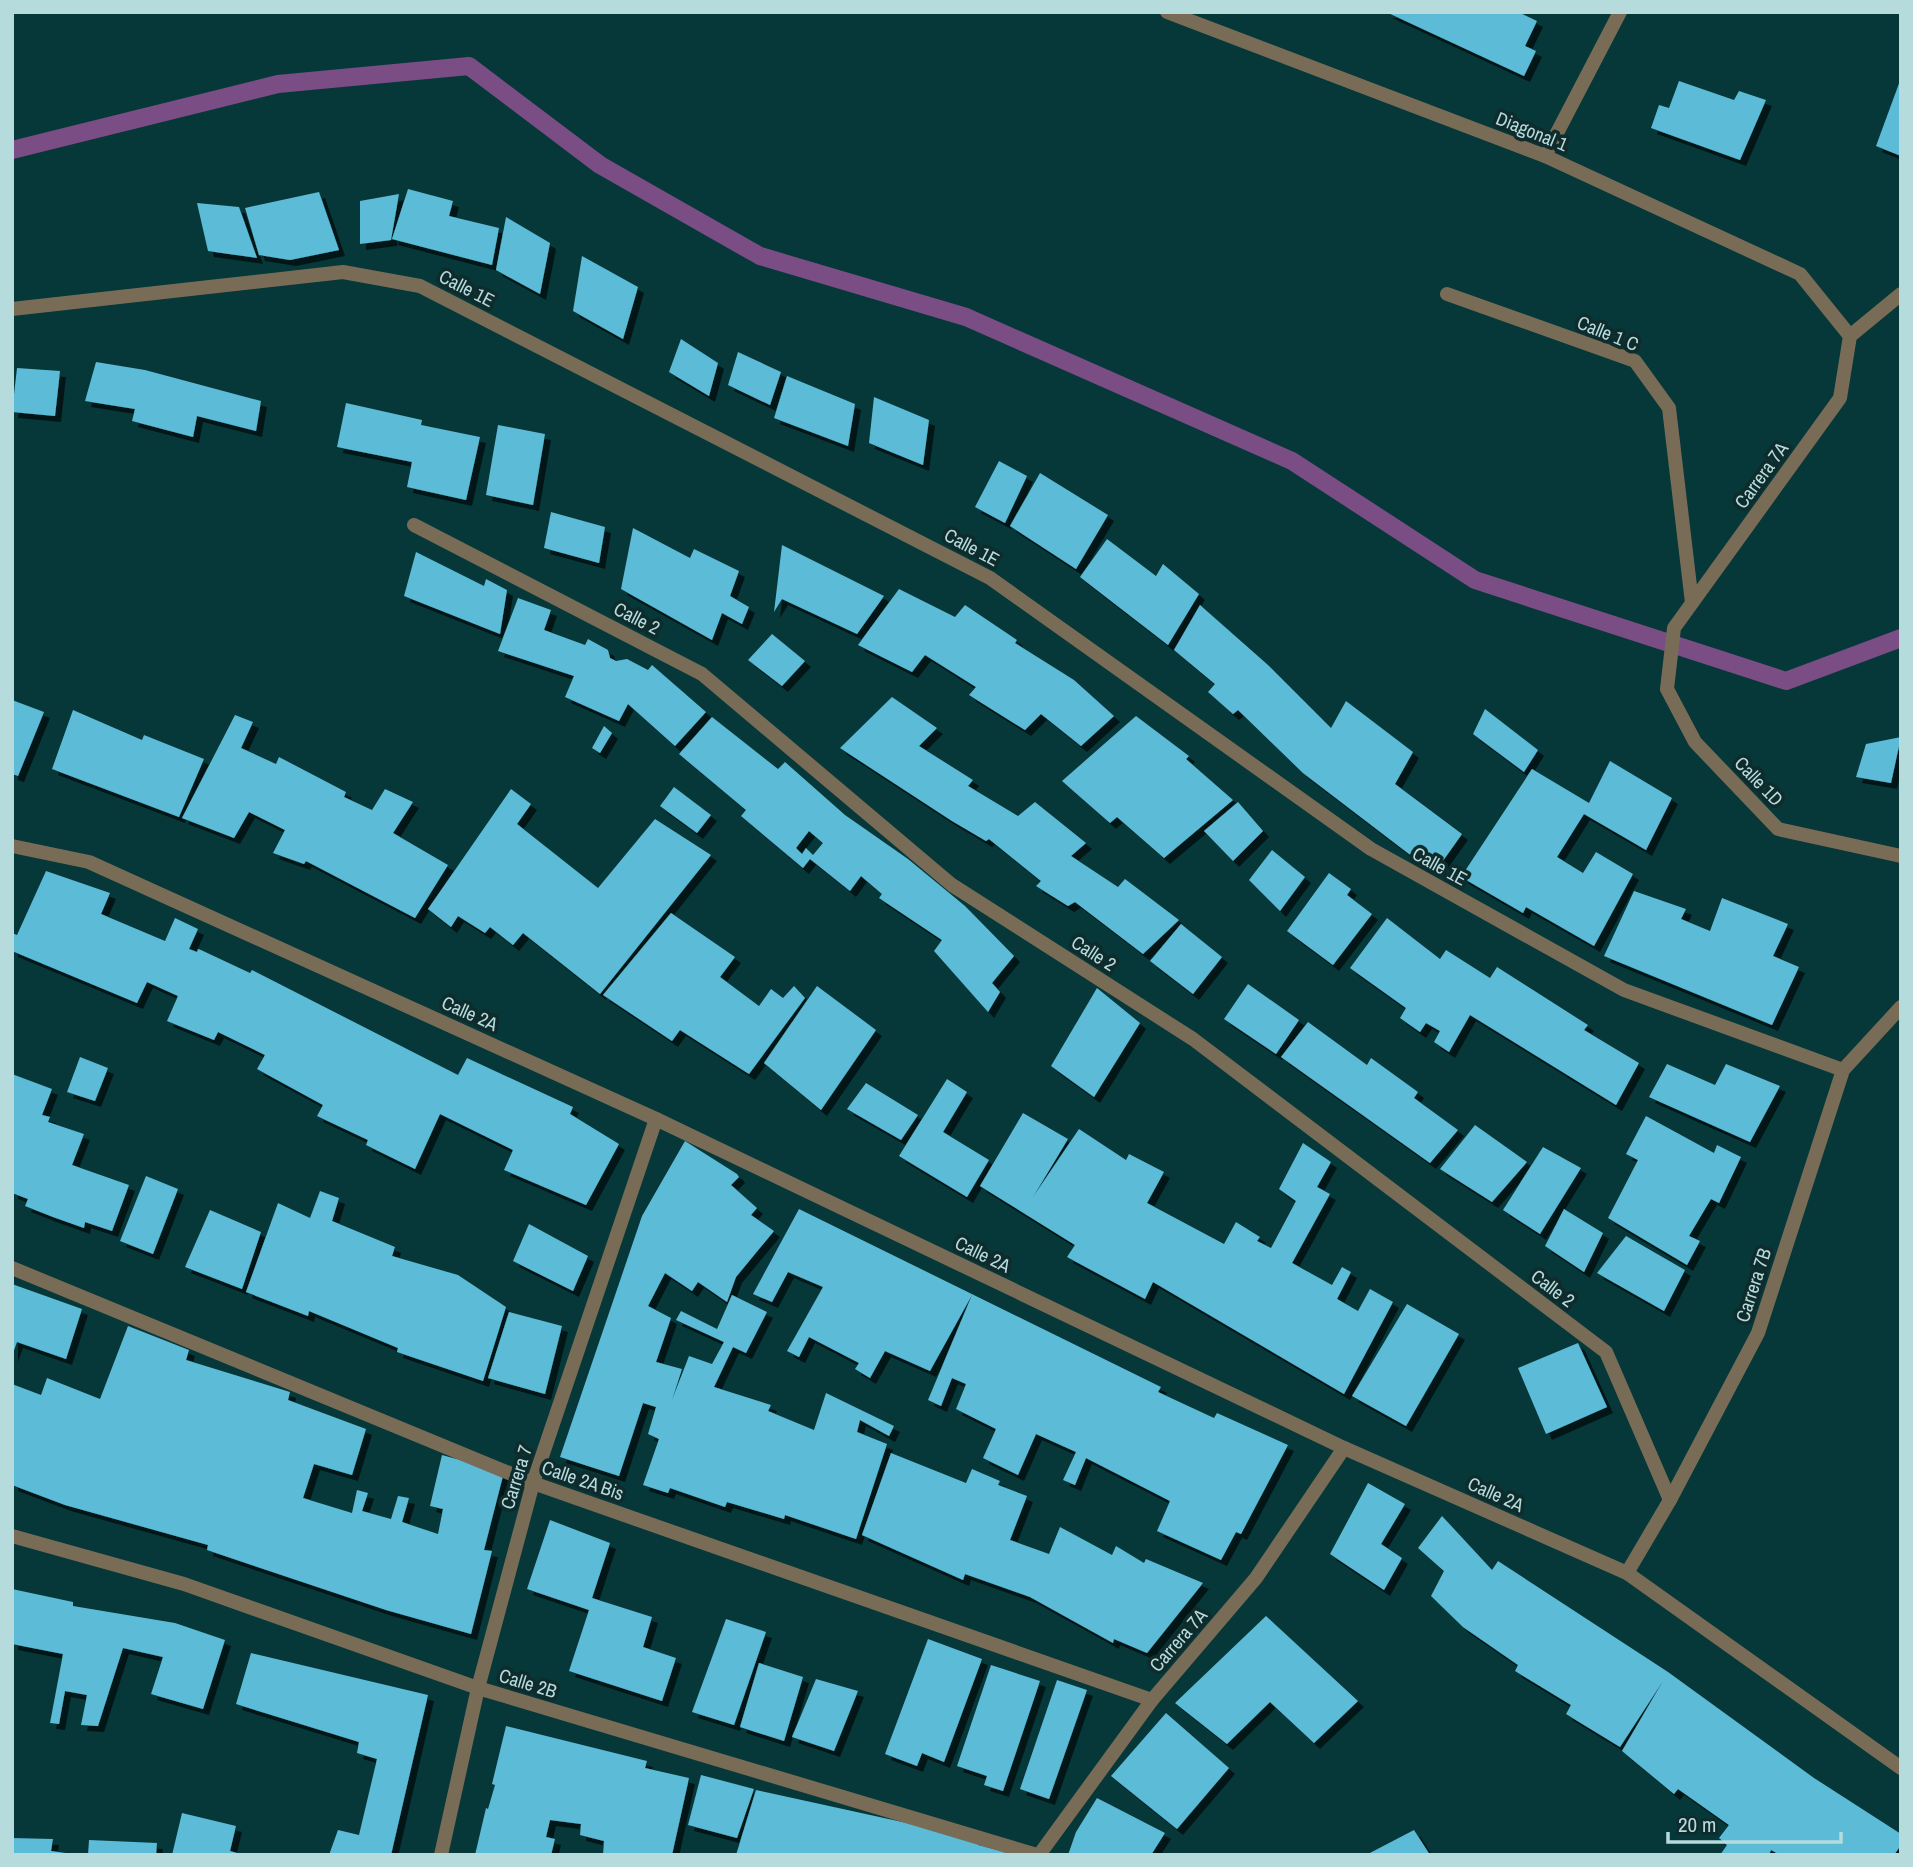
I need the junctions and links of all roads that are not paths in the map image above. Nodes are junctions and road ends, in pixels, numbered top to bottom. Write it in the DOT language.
graph roads {
  1 [pos="1167,12"];
  2 [pos="1620,12"];
  3 [pos="1545,156"];
  4 [pos="1447,294"];
  5 [pos="1901,294"];
  6 [pos="12,309"];
  7 [pos="1850,337"];
  8 [pos="414,525"];
  9 [pos="1692,603"];
  10 [pos="1667,689"];
  11 [pos="12,846"];
  12 [pos="1901,856"];
  13 [pos="1901,1007"];
  14 [pos="1843,1070"];
  15 [pos="656,1119"];
  16 [pos="12,1268"];
  17 [pos="1344,1448"];
  18 [pos="533,1483"];
  19 [pos="1670,1500"];
  20 [pos="12,1536"];
  21 [pos="1627,1573"];
  22 [pos="478,1688"];
  23 [pos="1152,1700"];
  24 [pos="1901,1768"];
  25 [pos="440,1855"];
  26 [pos="1038,1855"];
  1 -- 3 [label="street, Diagonal 1"];
  2 -- 3 [label="street"];
  3 -- 7 [label="street, Diagonal 1"];
  4 -- 9 [label="street, Calle 1 C"];
  5 -- 7 [label="street"];
  6 -- 14 [label="street, Calle 1E"];
  7 -- 9 [label="street, Carrera 7A"];
  8 -- 19 [label="street, Calle 2"];
  9 -- 10 [label="street, Carrera 7A"];
  10 -- 12 [label="street, Calle 1D"];
  11 -- 15 [label="street, Calle 2A"];
  13 -- 14 [label="street, Carrera 7B"];
  14 -- 19 [label="street, Carrera 7B"];
  15 -- 17 [label="street, Calle 2A"];
  15 -- 18 [label="street, Carrera 7"];
  16 -- 18 [label="street, Calle 2A Bis"];
  17 -- 21 [label="street, Calle 2A"];
  17 -- 23 [label="street, Carrera 7A"];
  18 -- 22 [label="street, Carrera 7"];
  18 -- 23 [label="street, Calle 2A Bis"];
  19 -- 21 [label="street, Carrera 7B"];
  20 -- 22 [label="street, Calle 2B"];
  21 -- 24 [label="street, Calle 2A"];
  22 -- 25 [label="street, Carrera 7"];
  22 -- 26 [label="street, Calle 2B"];
  23 -- 26 [label="street, Carrera 7A"];
}
